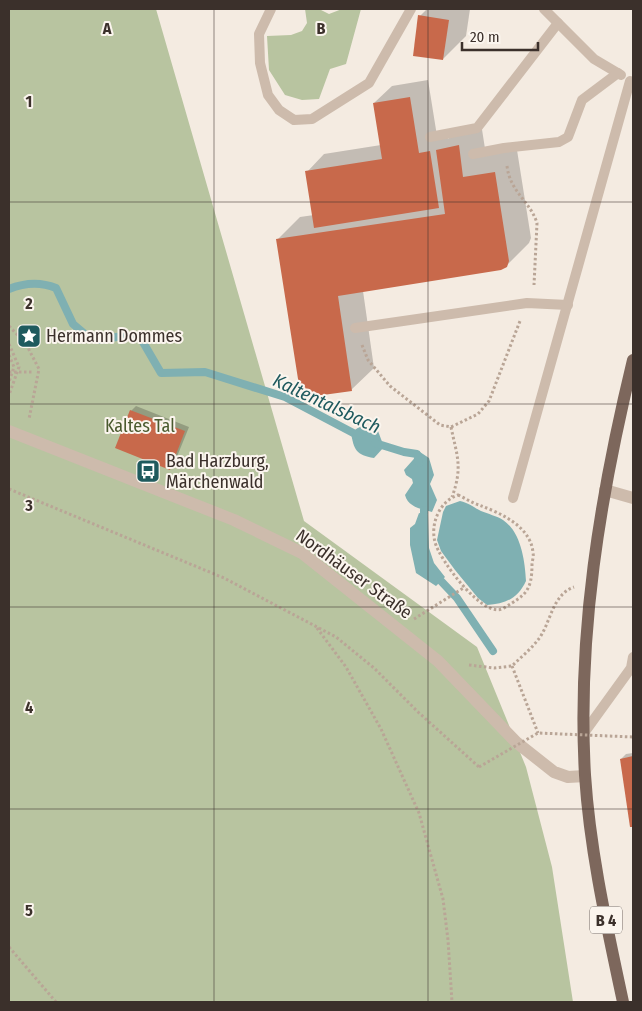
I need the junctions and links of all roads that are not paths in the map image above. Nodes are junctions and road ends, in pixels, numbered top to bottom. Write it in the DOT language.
graph roads {
  1 [pos="271,9"];
  2 [pos="411,9"];
  3 [pos="544,9"];
  4 [pos="558,23"];
  5 [pos="618,73"];
  6 [pos="632,81"];
  7 [pos="430,137"];
  8 [pos="473,154"];
  9 [pos="568,305"];
  10 [pos="355,328"];
  11 [pos="633,360"];
  12 [pos="9,431"];
  13 [pos="605,490"];
  14 [pos="513,498"];
  15 [pos="633,498"];
  16 [pos="633,656"];
  17 [pos="584,733"];
  18 [pos="585,776"];
  19 [pos="623,1002"];
  1 -- 2 [label="lane"];
  3 -- 4 [label="lane"];
  4 -- 5 [label="lane"];
  4 -- 7 [label="lane"];
  5 -- 6 [label="lane"];
  5 -- 8 [label="lane"];
  6 -- 9 [label="lane"];
  9 -- 10 [label="lane"];
  9 -- 14 [label="lane"];
  11 -- 13 [label="main road, B 4"];
  12 -- 18 [label="street, Nordhäuser Straße"];
  13 -- 15 [label="street"];
  13 -- 17 [label="main road, B 4"];
  16 -- 17 [label="lane"];
  17 -- 18 [label="main road, B 4"];
  18 -- 19 [label="main road, B 4"];
}
